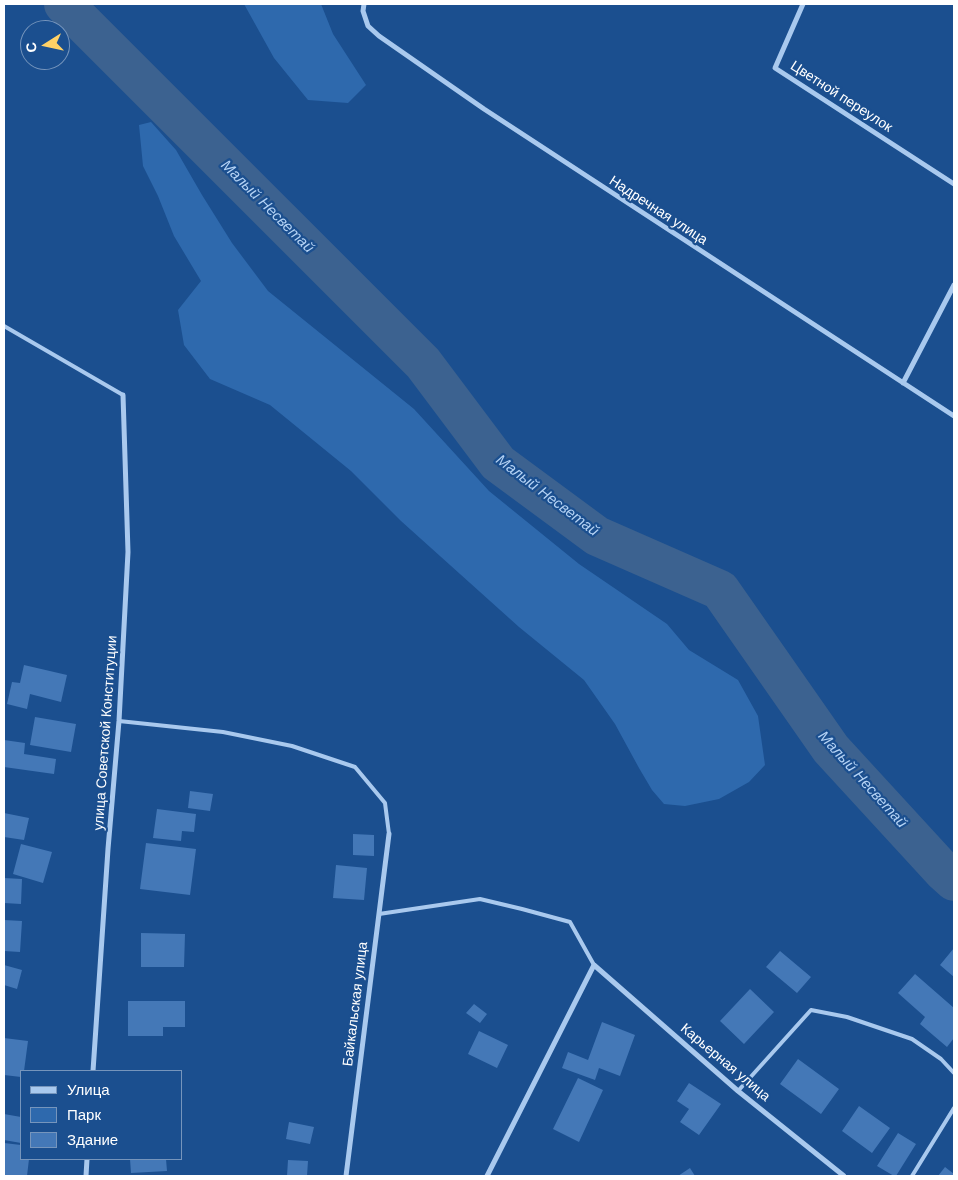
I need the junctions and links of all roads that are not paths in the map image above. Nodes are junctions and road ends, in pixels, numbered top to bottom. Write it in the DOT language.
graph roads {
  1 [pos="364,4"];
  2 [pos="803,4"];
  3 [pos="954,184"];
  4 [pos="954,285"];
  5 [pos="4,326"];
  6 [pos="903,383"];
  7 [pos="123,395"];
  8 [pos="954,416"];
  9 [pos="119,721"];
  10 [pos="389,834"];
  11 [pos="379,914"];
  12 [pos="594,966"];
  13 [pos="93,1070"];
  14 [pos="954,1073"];
  15 [pos="738,1090"];
  16 [pos="954,1108"];
  17 [pos="87,1160"];
  18 [pos="86,1176"];
  19 [pos="346,1176"];
  20 [pos="490,1176"];
  21 [pos="844,1176"];
  22 [pos="912,1176"];
  1 -- 6 [label="street, Надречная улица"];
  2 -- 3 [label="street, Цветной переулок"];
  4 -- 6 [label="street"];
  5 -- 7 [label="lane"];
  6 -- 8 [label="street, Надречная улица"];
  7 -- 9 [label="street, улица Советской Конституции"];
  9 -- 10 [label="lane"];
  9 -- 13 [label="street, улица Советской Конституции"];
  10 -- 11 [label="street, Байкальская улица"];
  11 -- 12 [label="lane"];
  11 -- 19 [label="street, Байкальская улица"];
  12 -- 15 [label="street, Карьерная улица"];
  12 -- 20 [label="street"];
  14 -- 15 [label="lane"];
  15 -- 21 [label="street, Карьерная улица"];
  16 -- 22 [label="lane"];
  17 -- 18 [label="street"];
}
